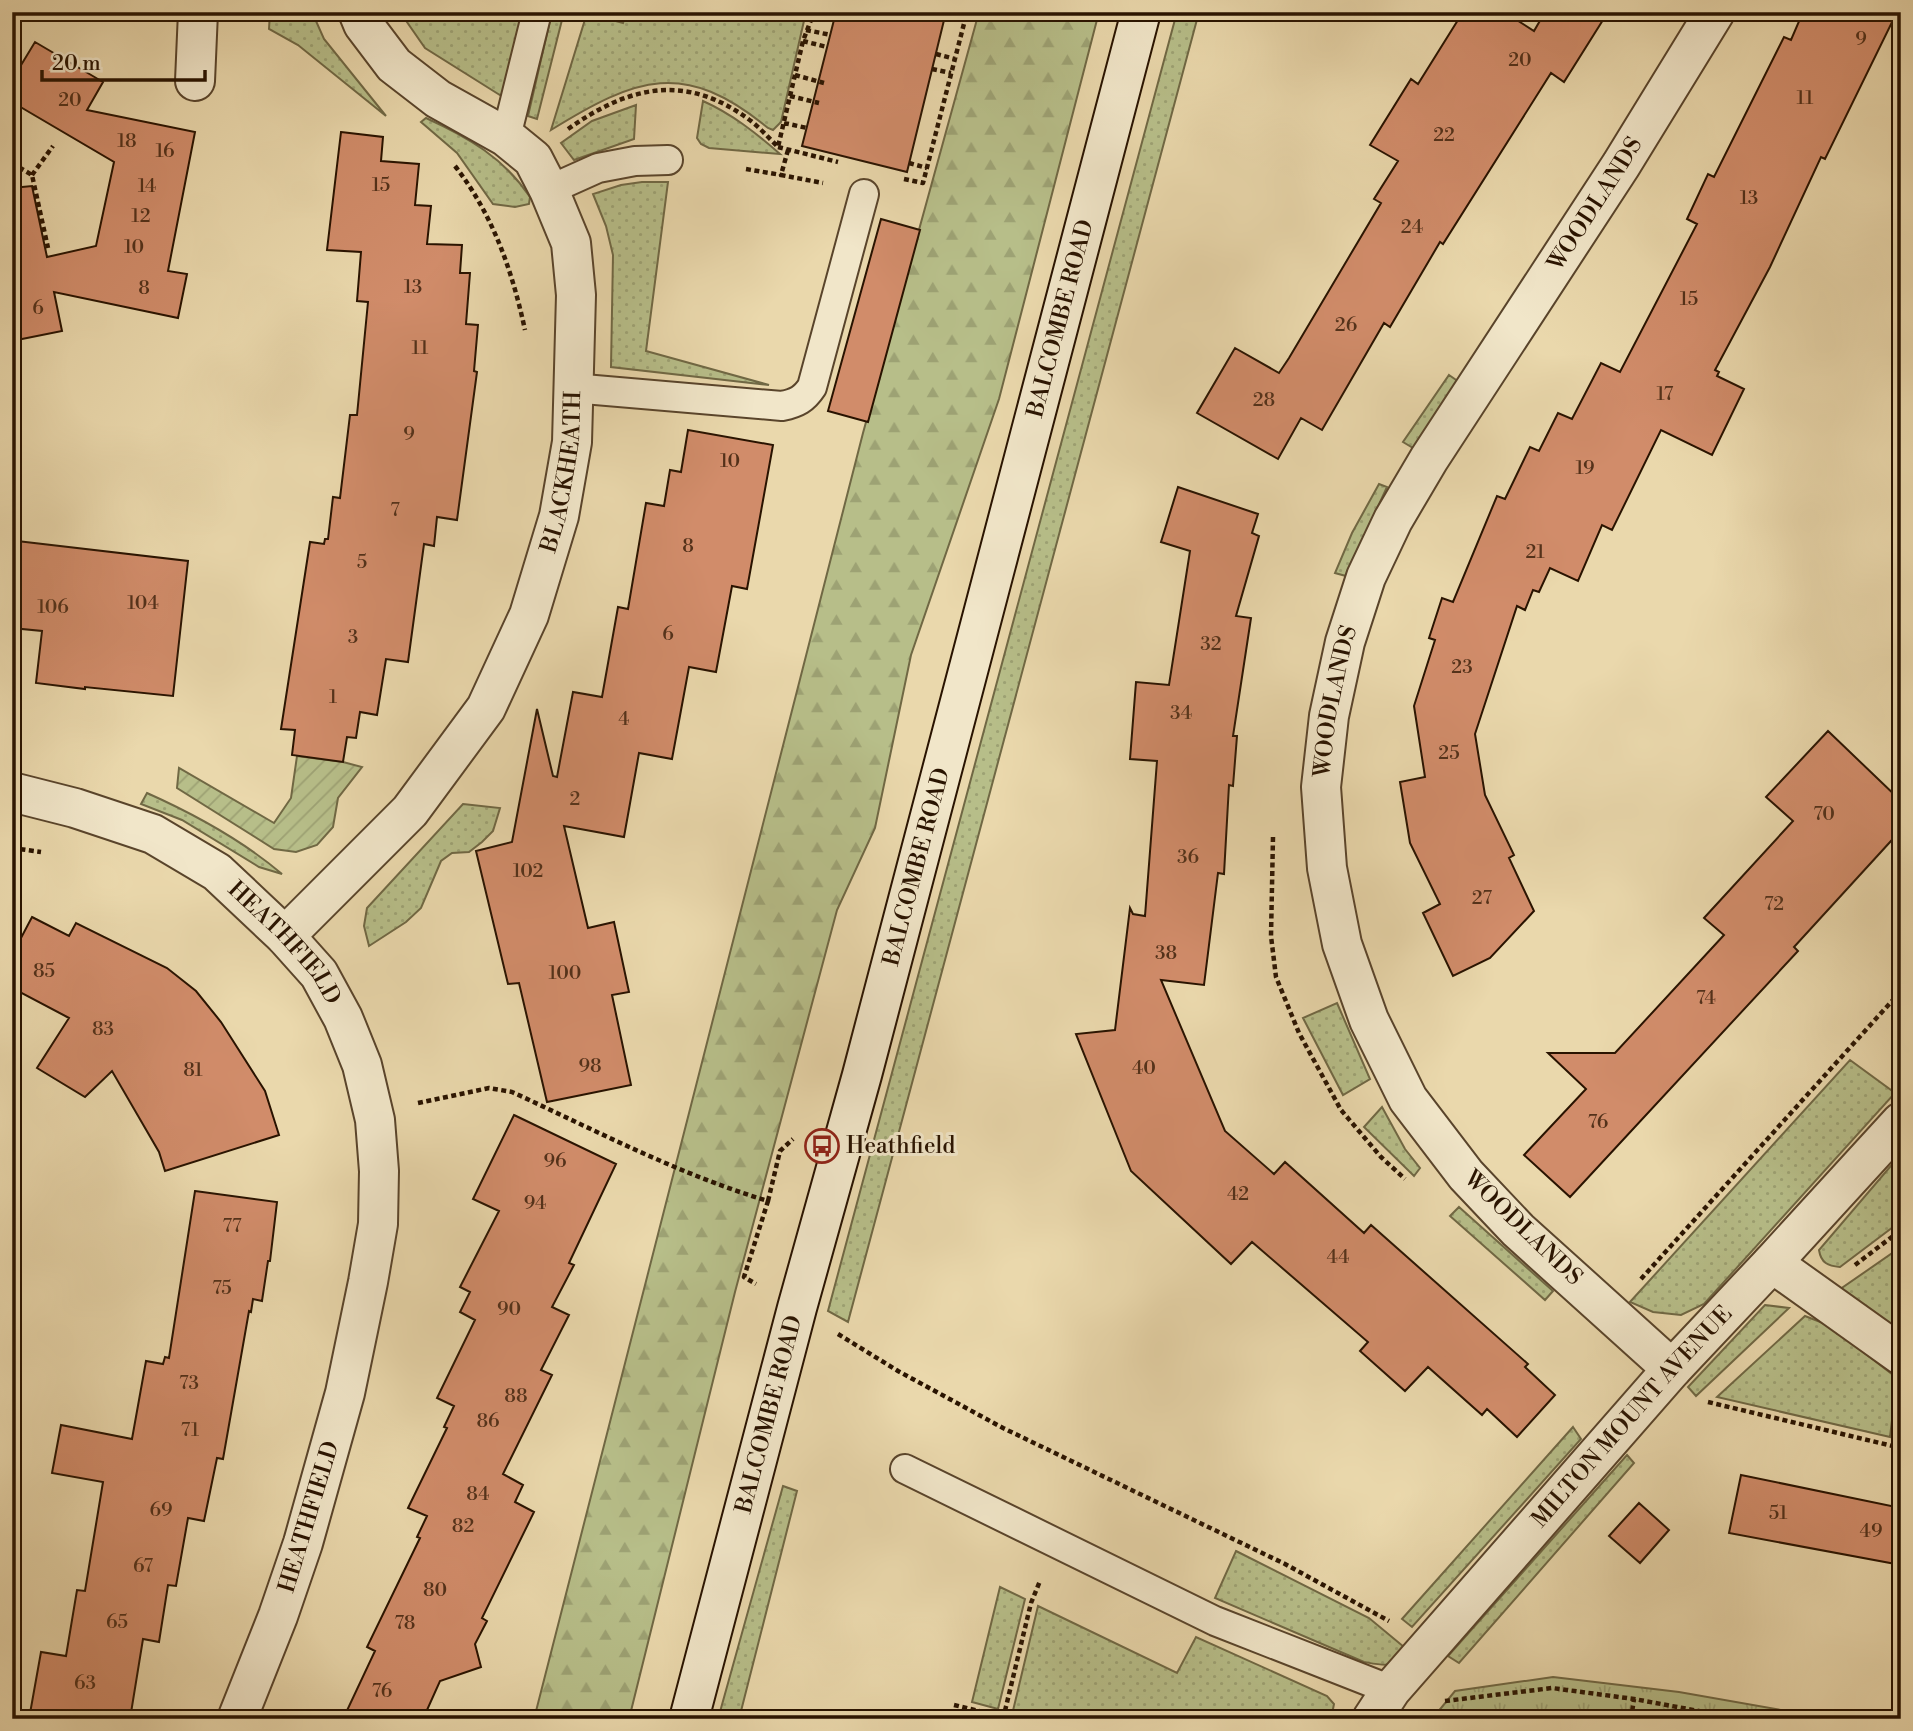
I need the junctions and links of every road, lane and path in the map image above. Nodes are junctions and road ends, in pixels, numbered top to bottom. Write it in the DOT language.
graph roads {
  1 [pos="198,12"];
  2 [pos="358,12"];
  3 [pos="537,12"];
  4 [pos="814,12"];
  5 [pos="967,12"];
  6 [pos="1141,12"];
  7 [pos="1715,12"];
  8 [pos="806,30"];
  9 [pos="831,35"];
  10 [pos="803,41"];
  11 [pos="827,47"];
  12 [pos="936,54"];
  13 [pos="955,59"];
  14 [pos="932,69"];
  15 [pos="951,74"];
  16 [pos="795,75"];
  17 [pos="195,81"];
  18 [pos="824,83"];
  19 [pos="790,96"];
  20 [pos="819,103"];
  21 [pos="784,123"];
  22 [pos="807,128"];
  23 [pos="54,146"];
  24 [pos="778,147"];
  25 [pos="788,150"];
  26 [pos="448,156"];
  27 [pos="668,160"];
  28 [pos="529,162"];
  29 [pos="12,163"];
  30 [pos="909,163"];
  31 [pos="848,165"];
  32 [pos="927,168"];
  33 [pos="746,169"];
  34 [pos="32,175"];
  35 [pos="781,175"];
  36 [pos="898,177"];
  37 [pos="827,179"];
  38 [pos="864,194"];
  39 [pos="48,248"];
  40 [pos="526,334"];
  41 [pos="572,388"];
  42 [pos="12,792"];
  43 [pos="1274,824"];
  44 [pos="12,848"];
  45 [pos="47,853"];
  46 [pos="285,936"];
  47 [pos="413,1090"];
  48 [pos="1901,1122"];
  49 [pos="1410,1184"];
  50 [pos="1772,1263"];
  51 [pos="797,1308"];
  52 [pos="1901,1355"];
  53 [pos="1672,1368"];
  54 [pos="1700,1400"];
  55 [pos="1901,1428"];
  56 [pos="1899,1447"];
  57 [pos="905,1469"];
  58 [pos="1056,1545"];
  59 [pos="1426,1649"];
  60 [pos="1634,1699"];
  61 [pos="1432,1703"];
  62 [pos="1381,1704"];
  63 [pos="954,1705"];
  64 [pos="1003,1718"];
  65 [pos="237,1719"];
  66 [pos="689,1719"];
  67 [pos="1631,1719"];
  68 [pos="1742,1719"];
  1 -- 17 [label="street"];
  2 -- 28 [label="street"];
  3 -- 28 [label="lane"];
  4 -- 8 [label="path"];
  5 -- 13 [label="path"];
  6 -- 51 [label="street, BALCOMBE ROAD"];
  7 -- 53 [label="street, WOODLANDS"];
  8 -- 9 [label="path"];
  8 -- 10 [label="path"];
  10 -- 11 [label="path"];
  10 -- 16 [label="path"];
  12 -- 13 [label="path"];
  13 -- 15 [label="path"];
  14 -- 15 [label="path"];
  15 -- 32 [label="path"];
  16 -- 18 [label="path"];
  16 -- 19 [label="path"];
  19 -- 20 [label="path"];
  19 -- 21 [label="path"];
  21 -- 22 [label="path"];
  21 -- 24 [label="path"];
  23 -- 34 [label="path"];
  24 -- 25 [label="path"];
  24 -- 28 [label="path"];
  25 -- 31 [label="path"];
  25 -- 35 [label="path"];
  26 -- 40 [label="path"];
  27 -- 28 [label="lane"];
  28 -- 41 [label="street, BLACKHEATH"];
  29 -- 34 [label="path"];
  30 -- 32 [label="path"];
  32 -- 36 [label="path"];
  33 -- 35 [label="path"];
  34 -- 39 [label="path"];
  35 -- 37 [label="path"];
  38 -- 41 [label="lane"];
  41 -- 46 [label="street, BLACKHEATH"];
  42 -- 46 [label="street, HEATHFIELD"];
  43 -- 49 [label="path"];
  44 -- 45 [label="path"];
  46 -- 65 [label="street, HEATHFIELD"];
  47 -- 51 [label="path"];
  48 -- 50 [label="street, MILTON MOUNT AVENUE"];
  50 -- 52 [label="street"];
  50 -- 53 [label="street, MILTON MOUNT AVENUE"];
  51 -- 59 [label="path"];
  51 -- 66 [label="street, BALCOMBE ROAD"];
  53 -- 59 [label="street, MILTON MOUNT AVENUE"];
  54 -- 56 [label="path"];
  55 -- 56 [label="path"];
  57 -- 58 [label="lane"];
  58 -- 62 [label="lane"];
  58 -- 64 [label="path"];
  59 -- 62 [label="street, MILTON MOUNT AVENUE"];
  60 -- 61 [label="path"];
  60 -- 67 [label="path"];
  60 -- 68 [label="path"];
  63 -- 64 [label="path"];
}
